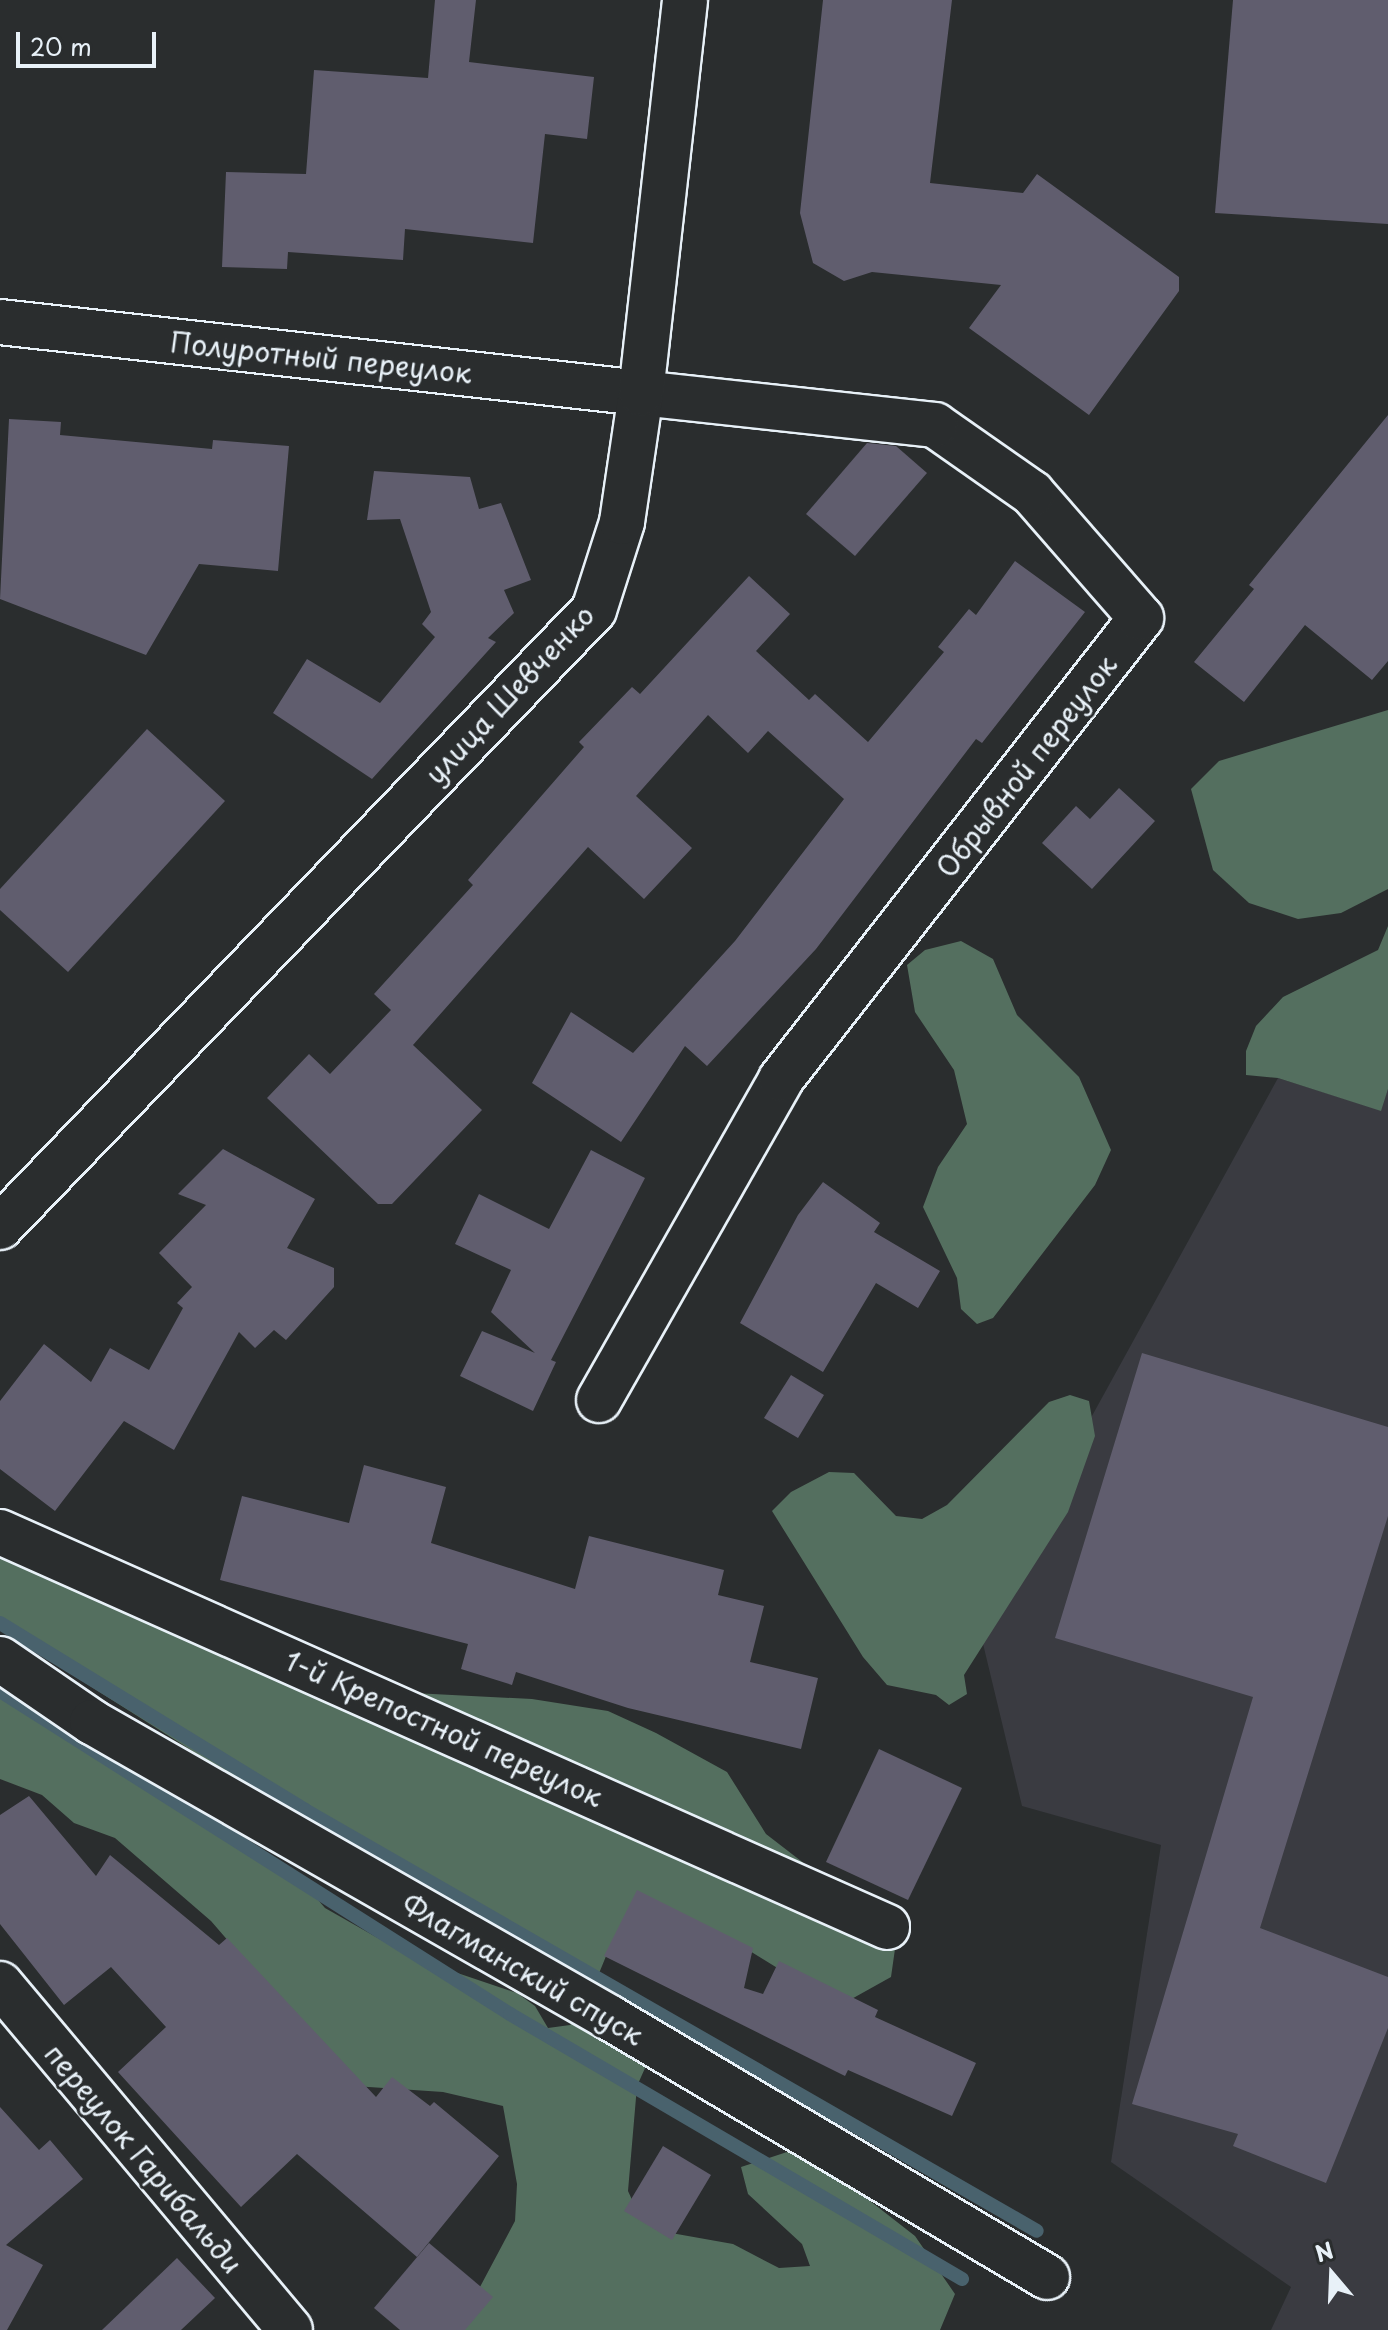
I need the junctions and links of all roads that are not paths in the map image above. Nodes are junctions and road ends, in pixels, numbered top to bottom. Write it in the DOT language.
graph roads {
  1 [pos="685,0"];
  2 [pos="0,322"];
  3 [pos="641,393"];
  4 [pos="0,1227"];
  5 [pos="599,1400"];
  6 [pos="0,1532"];
  7 [pos="0,1659"];
  8 [pos="887,1927"];
  9 [pos="0,1984"];
  10 [pos="1047,2277"];
  11 [pos="290,2330"];
  1 -- 3 [label="street, улица Шевченко"];
  2 -- 3 [label="street, Полуротный переулок"];
  3 -- 4 [label="street, улица Шевченко"];
  3 -- 5 [label="street, Обрывной переулок"];
  6 -- 8 [label="street, 1-й Крепостной переулок"];
  7 -- 10 [label="street, Флагманский спуск"];
  9 -- 11 [label="street, переулок Гарибальди"];
}
